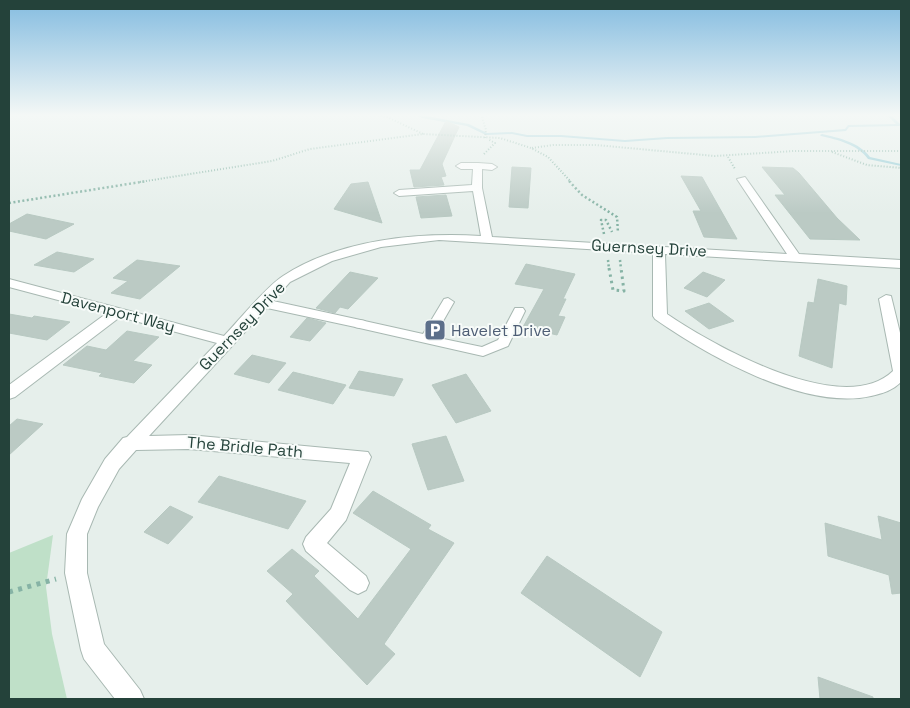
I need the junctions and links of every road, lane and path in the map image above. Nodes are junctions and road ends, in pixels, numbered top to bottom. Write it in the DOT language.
graph roads {
  1 [pos="331,147"];
  2 [pos="489,147"];
  3 [pos="527,147"];
  4 [pos="536,147"];
  5 [pos="611,147"];
  6 [pos="531,148"];
  7 [pos="486,149"];
  8 [pos="829,151"];
  9 [pos="901,151"];
  10 [pos="461,166"];
  11 [pos="478,166"];
  12 [pos="492,167"];
  13 [pos="901,168"];
  14 [pos="742,179"];
  15 [pos="477,188"];
  16 [pos="399,193"];
  17 [pos="9,203"];
  18 [pos="487,239"];
  19 [pos="614,246"];
  20 [pos="659,249"];
  21 [pos="794,257"];
  22 [pos="901,264"];
  23 [pos="9,283"];
  24 [pos="886,299"];
  25 [pos="448,302"];
  26 [pos="263,303"];
  27 [pos="519,311"];
  28 [pos="117,312"];
  29 [pos="360,324"];
  30 [pos="426,340"];
  31 [pos="227,341"];
  32 [pos="901,372"];
  33 [pos="9,393"];
  34 [pos="129,443"];
  35 [pos="76,573"];
  36 [pos="358,583"];
  37 [pos="9,592"];
  38 [pos="130,699"];
  1 -- 17 [label="path"];
  2 -- 7 [label="path"];
  3 -- 6 [label="path"];
  4 -- 6 [label="path"];
  5 -- 8 [label="path"];
  6 -- 19 [label="path"];
  8 -- 9 [label="path"];
  8 -- 13 [label="path"];
  10 -- 11 [label="street"];
  11 -- 12 [label="street"];
  11 -- 15 [label="street"];
  14 -- 21 [label="street"];
  15 -- 16 [label="street"];
  15 -- 18 [label="street"];
  18 -- 19 [label="street, Guernsey Drive"];
  18 -- 26 [label="street, Guernsey Drive"];
  19 -- 19 [label="path"];
  19 -- 20 [label="street, Guernsey Drive"];
  20 -- 21 [label="street, Guernsey Drive"];
  20 -- 32 [label="street"];
  21 -- 22 [label="street, Guernsey Drive"];
  23 -- 28 [label="street, Davenport Way"];
  24 -- 32 [label="street"];
  25 -- 30 [label="lane"];
  26 -- 29 [label="street"];
  26 -- 31 [label="street, Guernsey Drive"];
  27 -- 30 [label="lane"];
  28 -- 31 [label="street, Davenport Way"];
  28 -- 33 [label="street"];
  29 -- 30 [label="lane"];
  31 -- 34 [label="street, Guernsey Drive"];
  34 -- 35 [label="street, Guernsey Drive"];
  34 -- 36 [label="street, The Bridle Path"];
  35 -- 37 [label="path"];
  35 -- 38 [label="street, Guernsey Drive"];
}
